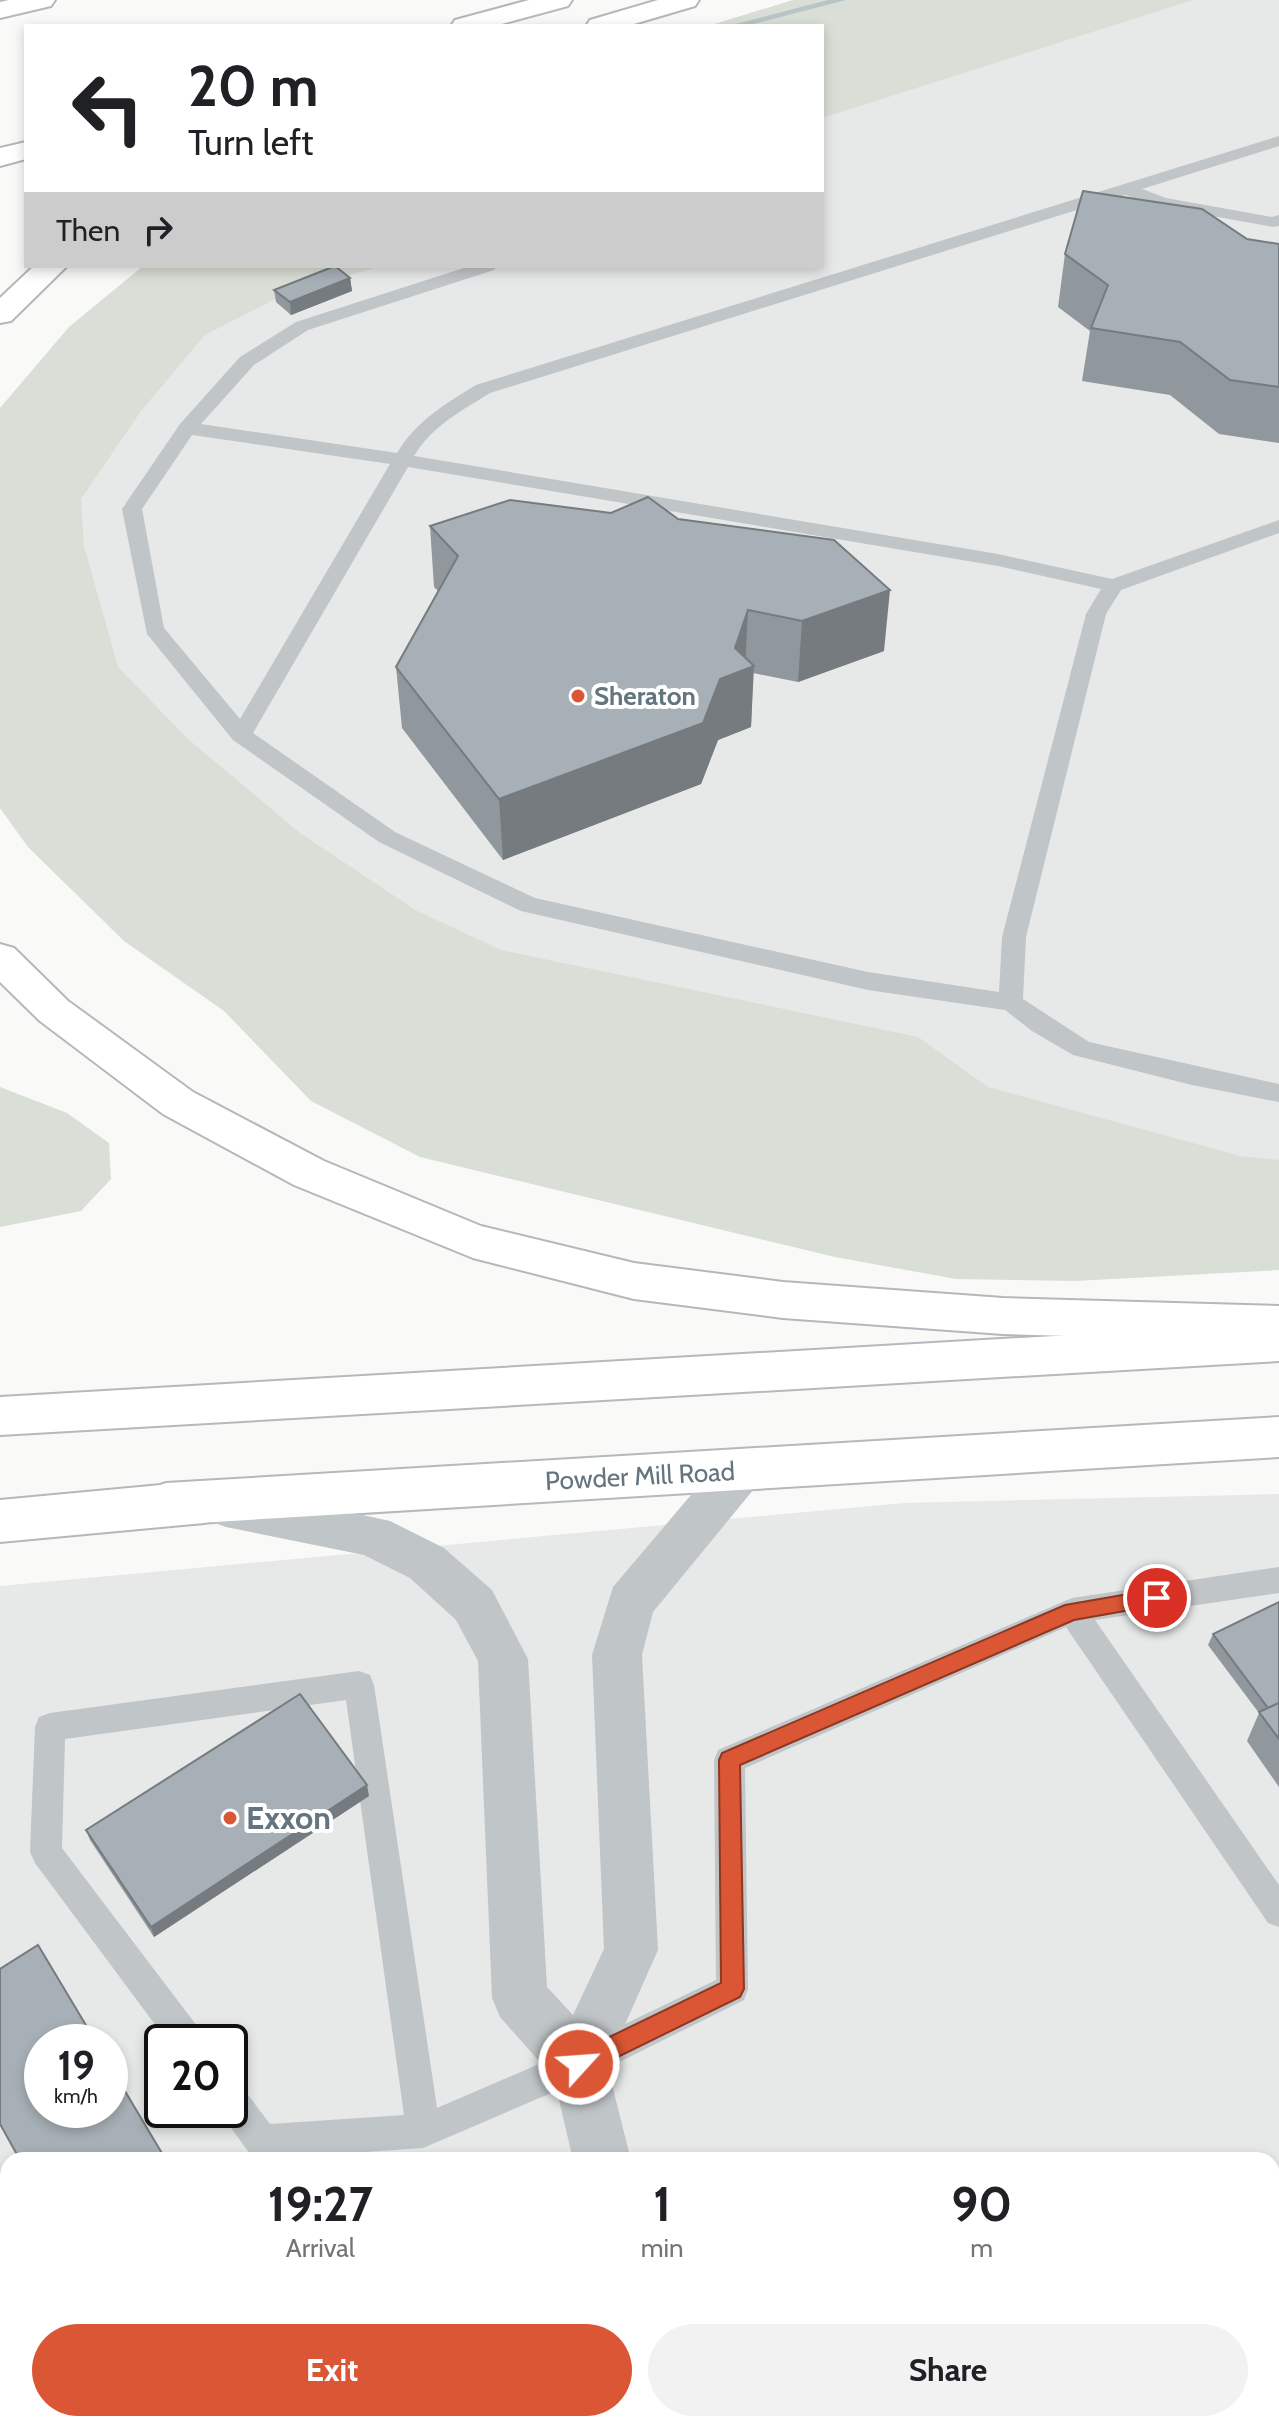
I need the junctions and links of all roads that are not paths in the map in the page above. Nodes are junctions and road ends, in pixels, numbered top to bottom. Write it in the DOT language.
graph roads {
  1 [pos="42,0"];
  2 [pos="559,0"];
  3 [pos="686,0"];
  4 [pos="0,10"];
  5 [pos="471,24"];
  6 [pos="606,24"];
  7 [pos="1279,141"];
  8 [pos="24,151"];
  9 [pos="0,157"];
  10 [pos="1123,188"];
  11 [pos="1279,220"];
  12 [pos="50,268"];
  13 [pos="482,268"];
  14 [pos="0,314"];
  15 [pos="187,428"];
  16 [pos="404,460"];
  17 [pos="1279,526"];
  18 [pos="1113,586"];
  19 [pos="241,735"];
  20 [pos="0,958"];
  21 [pos="1011,1002"];
  22 [pos="1279,1093"];
  23 [pos="1279,1324"];
  24 [pos="1279,1342"];
  25 [pos="0,1416"];
  26 [pos="1279,1437"];
  27 [pos="741,1470"];
  28 [pos="204,1502"];
  29 [pos="0,1515"];
  30 [pos="0,1521"];
  31 [pos="1279,1580"];
  32 [pos="1072,1611"];
  33 [pos="1279,1912"];
  34 [pos="175,2024"];
  35 [pos="579,2064"];
  36 [pos="248,2123"];
  37 [pos="423,2131"];
  38 [pos="600,2152"];
  1 -- 4 [label="main road"];
  2 -- 5 [label="main road"];
  3 -- 6 [label="main road"];
  7 -- 10 [label="lane"];
  8 -- 9 [label="main road"];
  10 -- 11 [label="lane"];
  10 -- 16 [label="lane"];
  12 -- 14 [label="main road"];
  13 -- 15 [label="lane"];
  15 -- 16 [label="lane"];
  15 -- 19 [label="lane"];
  16 -- 18 [label="lane"];
  16 -- 19 [label="lane"];
  17 -- 18 [label="lane"];
  18 -- 21 [label="lane"];
  19 -- 21 [label="lane"];
  20 -- 23 [label="main road"];
  21 -- 22 [label="lane"];
  24 -- 25 [label="main road"];
  26 -- 27 [label="main road, Powder Mill Road"];
  27 -- 28 [label="main road, Powder Mill Road"];
  27 -- 35 [label="street"];
  28 -- 29 [label="main road, Powder Mill Road"];
  28 -- 30 [label="main road"];
  28 -- 35 [label="street"];
  31 -- 32 [label="lane"];
  32 -- 33 [label="lane"];
  32 -- 35 [label="lane"];
  34 -- 37 [label="lane"];
  35 -- 37 [label="lane"];
  35 -- 38 [label="street"];
  36 -- 37 [label="lane"];
}
